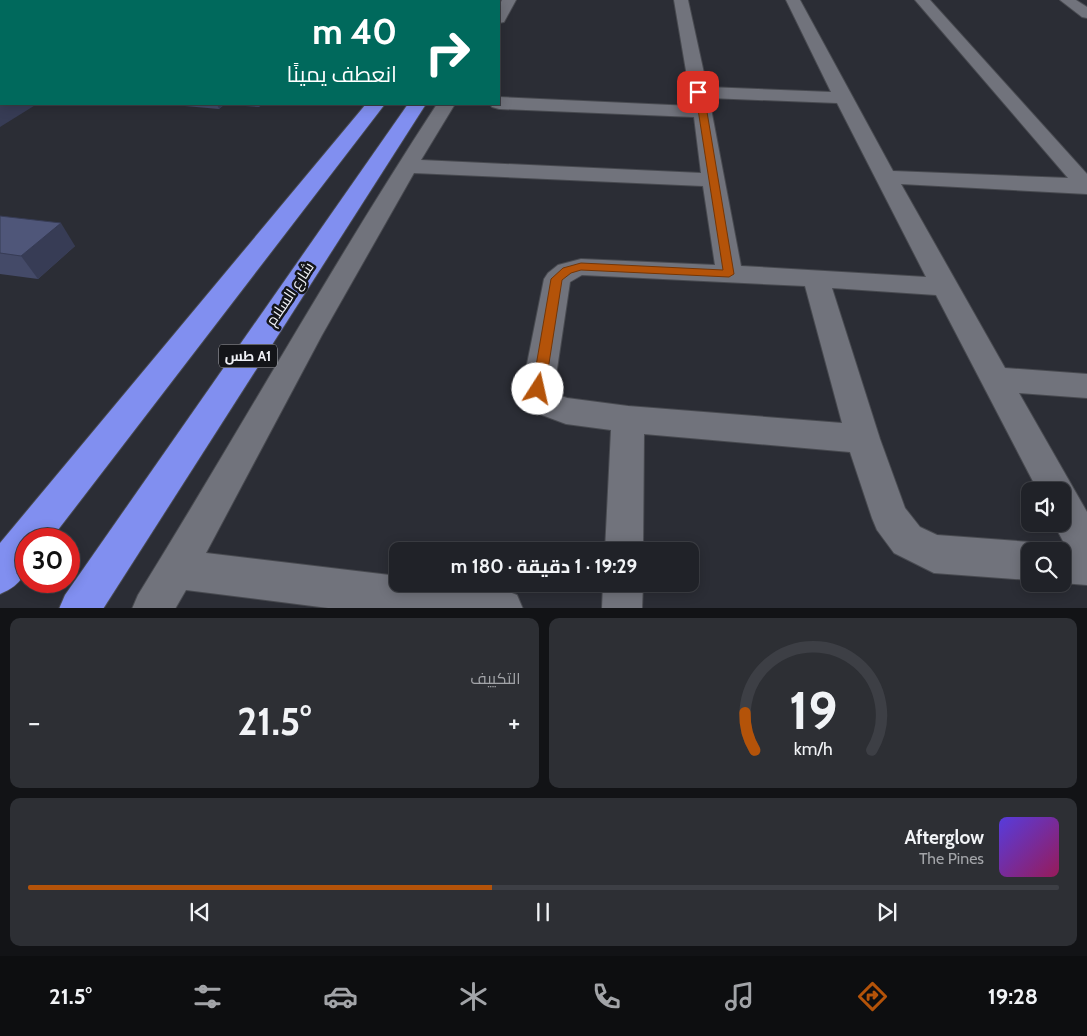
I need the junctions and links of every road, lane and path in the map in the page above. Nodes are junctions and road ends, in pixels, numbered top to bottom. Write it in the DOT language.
graph roads {
  1 [pos="509,0"];
  2 [pos="681,0"];
  3 [pos="793,0"];
  4 [pos="922,0"];
  5 [pos="1069,1"];
  6 [pos="1087,3"];
  7 [pos="1087,14"];
  8 [pos="500,17"];
  9 [pos="698,92"];
  10 [pos="843,98"];
  11 [pos="500,104"];
  12 [pos="375,105"];
  13 [pos="416,105"];
  14 [pos="445,105"];
  15 [pos="703,112"];
  16 [pos="406,166"];
  17 [pos="887,176"];
  18 [pos="713,180"];
  19 [pos="1087,187"];
  20 [pos="729,274"];
  21 [pos="816,278"];
  22 [pos="945,287"];
  23 [pos="995,379"];
  24 [pos="1087,386"];
  25 [pos="628,419"];
  26 [pos="863,439"];
  27 [pos="1051,482"];
  28 [pos="1071,519"];
  29 [pos="37,528"];
  30 [pos="624,542"];
  31 [pos="1087,548"];
  32 [pos="15,555"];
  33 [pos="1021,561"];
  34 [pos="1071,565"];
  35 [pos="1087,566"];
  36 [pos="176,569"];
  37 [pos="0,574"];
  38 [pos="623,592"];
  39 [pos="79,608"];
  40 [pos="152,608"];
  41 [pos="503,608"];
  42 [pos="622,608"];
  1 -- 8 [label="street"];
  2 -- 9 [label="street"];
  3 -- 10 [label="street"];
  4 -- 19 [label="street"];
  5 -- 6 [label="street"];
  5 -- 7 [label="street"];
  9 -- 10 [label="street"];
  9 -- 15 [label="street"];
  10 -- 17 [label="street"];
  11 -- 15 [label="street"];
  12 -- 29 [label="highway"];
  13 -- 39 [label="highway, شارع السلام / طس A1"];
  14 -- 16 [label="street"];
  15 -- 18 [label="street"];
  16 -- 18 [label="street"];
  16 -- 36 [label="street"];
  17 -- 19 [label="street"];
  17 -- 22 [label="street"];
  18 -- 20 [label="street"];
  20 -- 21 [label="street"];
  20 -- 25 [label="street"];
  21 -- 22 [label="street"];
  21 -- 26 [label="street"];
  22 -- 23 [label="street"];
  23 -- 24 [label="street"];
  23 -- 27 [label="street"];
  25 -- 26 [label="street"];
  25 -- 30 [label="street"];
  26 -- 33 [label="street"];
  28 -- 31 [label="street"];
  32 -- 37 [label="highway"];
  34 -- 35 [label="street"];
  36 -- 40 [label="street"];
  36 -- 41 [label="street"];
  38 -- 42 [label="street"];
}
